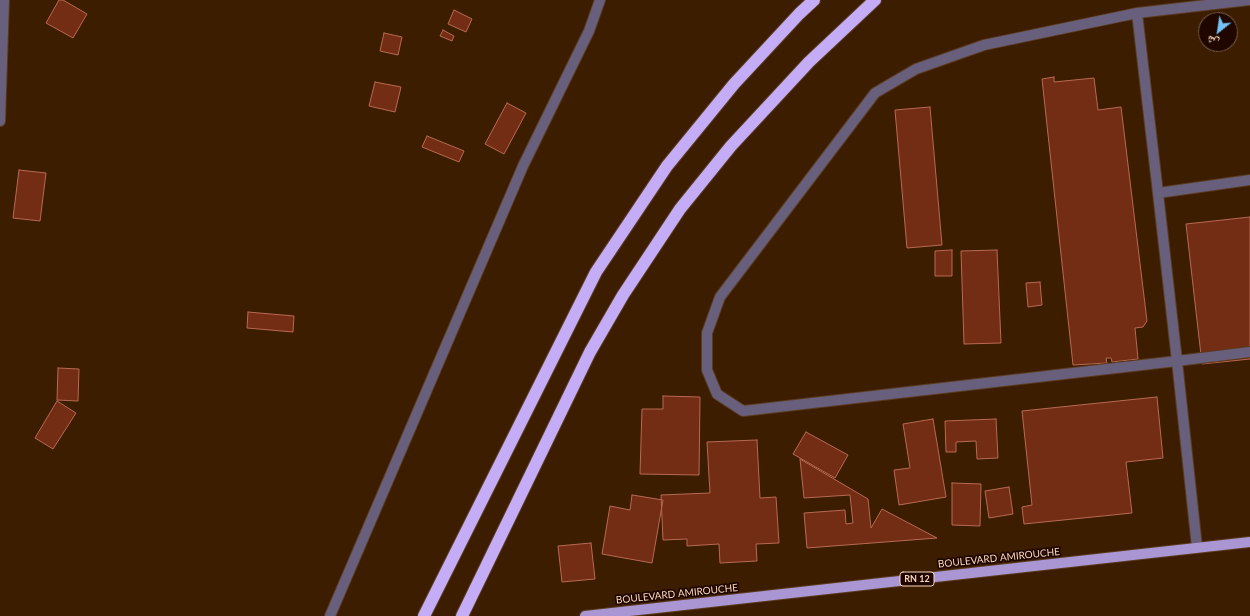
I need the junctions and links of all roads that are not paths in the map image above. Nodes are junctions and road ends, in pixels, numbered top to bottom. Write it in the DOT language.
graph roads {
  1 [pos="4,0"];
  2 [pos="600,0"];
  3 [pos="814,0"];
  4 [pos="875,0"];
  5 [pos="1250,0"];
  6 [pos="1137,13"];
  7 [pos="0,122"];
  8 [pos="1250,180"];
  9 [pos="1158,192"];
  10 [pos="1250,352"];
  11 [pos="1177,361"];
  12 [pos="1250,542"];
  13 [pos="1197,548"];
  14 [pos="664,612"];
  15 [pos="330,616"];
  16 [pos="424,616"];
  17 [pos="462,616"];
  18 [pos="585,616"];
  1 -- 7 [label="street"];
  2 -- 15 [label="street"];
  3 -- 16 [label="highway"];
  4 -- 17 [label="highway"];
  5 -- 6 [label="street"];
  6 -- 9 [label="street"];
  6 -- 11 [label="street"];
  8 -- 9 [label="street"];
  9 -- 11 [label="street"];
  10 -- 11 [label="street"];
  11 -- 13 [label="street"];
  12 -- 13 [label="main road, BOULEVARD AMIROUCHE / RN 12"];
  13 -- 14 [label="main road, BOULEVARD AMIROUCHE / RN 12"];
  14 -- 18 [label="main road, BOULEVARD AMIROUCHE / RN 12"];
}
